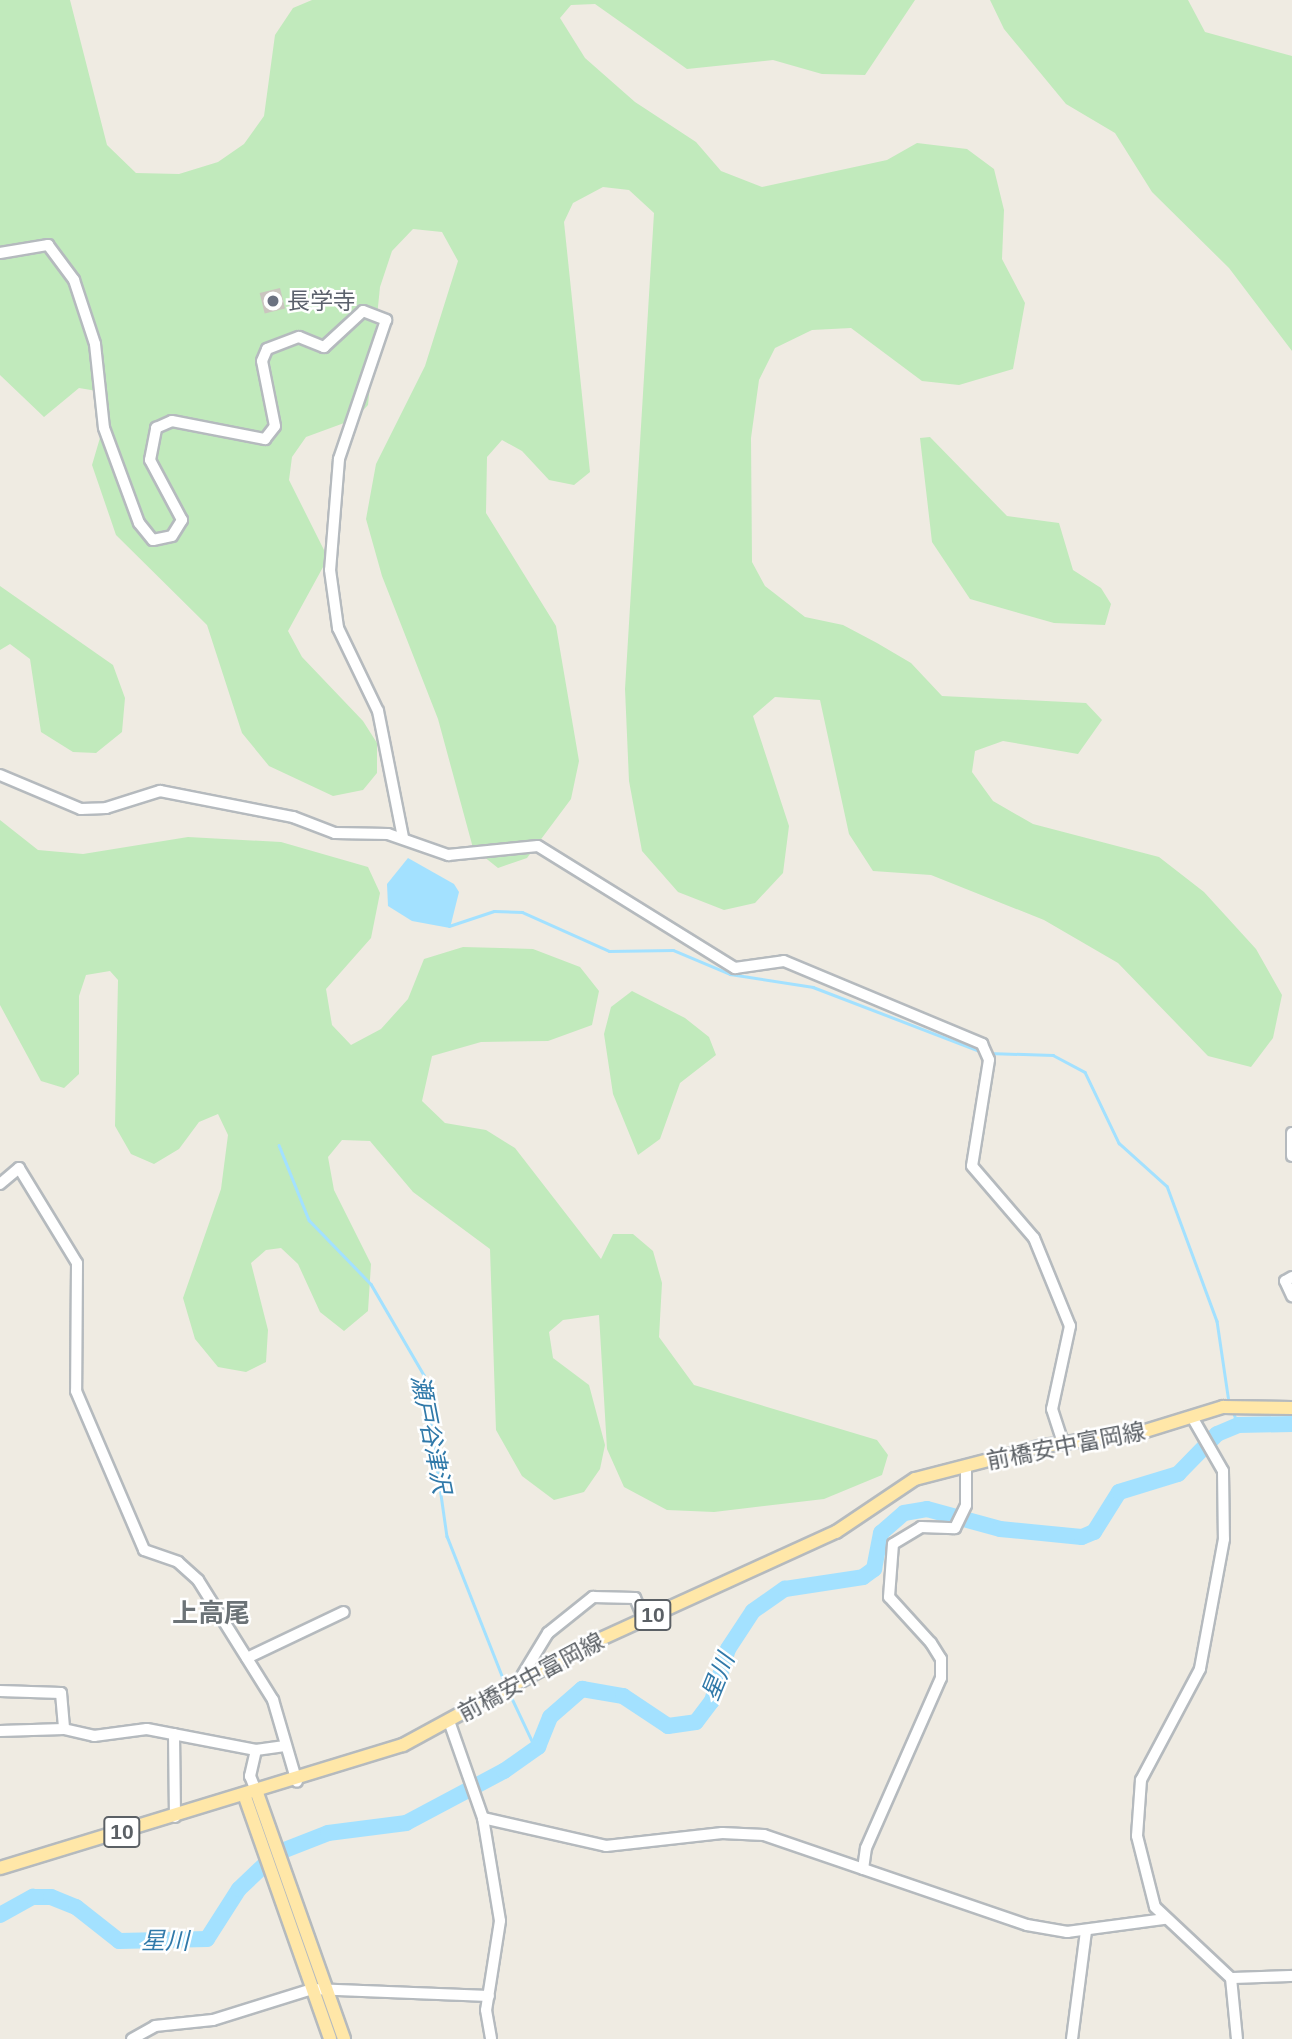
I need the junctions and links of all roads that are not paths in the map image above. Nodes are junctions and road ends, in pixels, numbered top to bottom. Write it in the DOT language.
graph roads {
  1 [pos="0,253"];
  2 [pos="0,775"];
  3 [pos="403,837"];
  4 [pos="1292,1133"];
  5 [pos="1292,1156"];
  6 [pos="0,1184"];
  7 [pos="1292,1277"];
  8 [pos="1292,1296"];
  9 [pos="1292,1408"];
  10 [pos="1192,1417"];
  11 [pos="1063,1442"];
  12 [pos="966,1466"];
  13 [pos="344,1612"];
  14 [pos="644,1619"];
  15 [pos="247,1658"];
  16 [pos="520,1679"];
  17 [pos="0,1691"];
  18 [pos="449,1721"];
  19 [pos="64,1729"];
  20 [pos="0,1731"];
  21 [pos="174,1734"];
  22 [pos="285,1746"];
  23 [pos="256,1750"];
  24 [pos="297,1782"];
  25 [pos="251,1795"];
  26 [pos="174,1817"];
  27 [pos="483,1818"];
  28 [pos="0,1868"];
  29 [pos="863,1869"];
  30 [pos="1165,1919"];
  31 [pos="1086,1931"];
  32 [pos="1292,1976"];
  33 [pos="1231,1978"];
  34 [pos="327,1988"];
  35 [pos="312,1989"];
  36 [pos="489,1996"];
  37 [pos="132,2039"];
  38 [pos="330,2039"];
  39 [pos="344,2039"];
  40 [pos="491,2039"];
  41 [pos="1072,2039"];
  42 [pos="1237,2039"];
  1 -- 3 [label="street"];
  2 -- 3 [label="street"];
  3 -- 11 [label="street"];
  4 -- 5 [label="street"];
  6 -- 15 [label="street"];
  7 -- 8 [label="street"];
  9 -- 10 [label="main road, 前橋安中富岡線 / 10"];
  10 -- 11 [label="main road, 前橋安中富岡線 / 10"];
  10 -- 30 [label="street"];
  11 -- 12 [label="main road, 前橋安中富岡線 / 10"];
  12 -- 14 [label="main road, 前橋安中富岡線 / 10"];
  12 -- 29 [label="street"];
  13 -- 15 [label="street"];
  14 -- 16 [label="main road, 前橋安中富岡線 / 10"];
  14 -- 16 [label="street"];
  15 -- 22 [label="street"];
  16 -- 18 [label="main road, 前橋安中富岡線 / 10"];
  17 -- 19 [label="street"];
  18 -- 24 [label="main road, 前橋安中富岡線 / 10"];
  18 -- 27 [label="street"];
  19 -- 20 [label="street"];
  19 -- 21 [label="street"];
  21 -- 23 [label="street"];
  21 -- 26 [label="street"];
  22 -- 23 [label="street"];
  22 -- 24 [label="street"];
  23 -- 25 [label="street"];
  24 -- 25 [label="main road, 前橋安中富岡線 / 10"];
  25 -- 26 [label="main road, 前橋安中富岡線 / 10"];
  25 -- 34 [label="main road"];
  25 -- 35 [label="main road"];
  26 -- 28 [label="main road, 前橋安中富岡線 / 10"];
  27 -- 29 [label="street"];
  27 -- 36 [label="street"];
  29 -- 31 [label="street"];
  30 -- 31 [label="street"];
  30 -- 33 [label="street"];
  31 -- 41 [label="street"];
  32 -- 33 [label="street"];
  33 -- 42 [label="street"];
  34 -- 35 [label="street"];
  34 -- 36 [label="street"];
  34 -- 39 [label="main road"];
  35 -- 37 [label="street"];
  35 -- 38 [label="main road"];
  36 -- 40 [label="street"];
}
